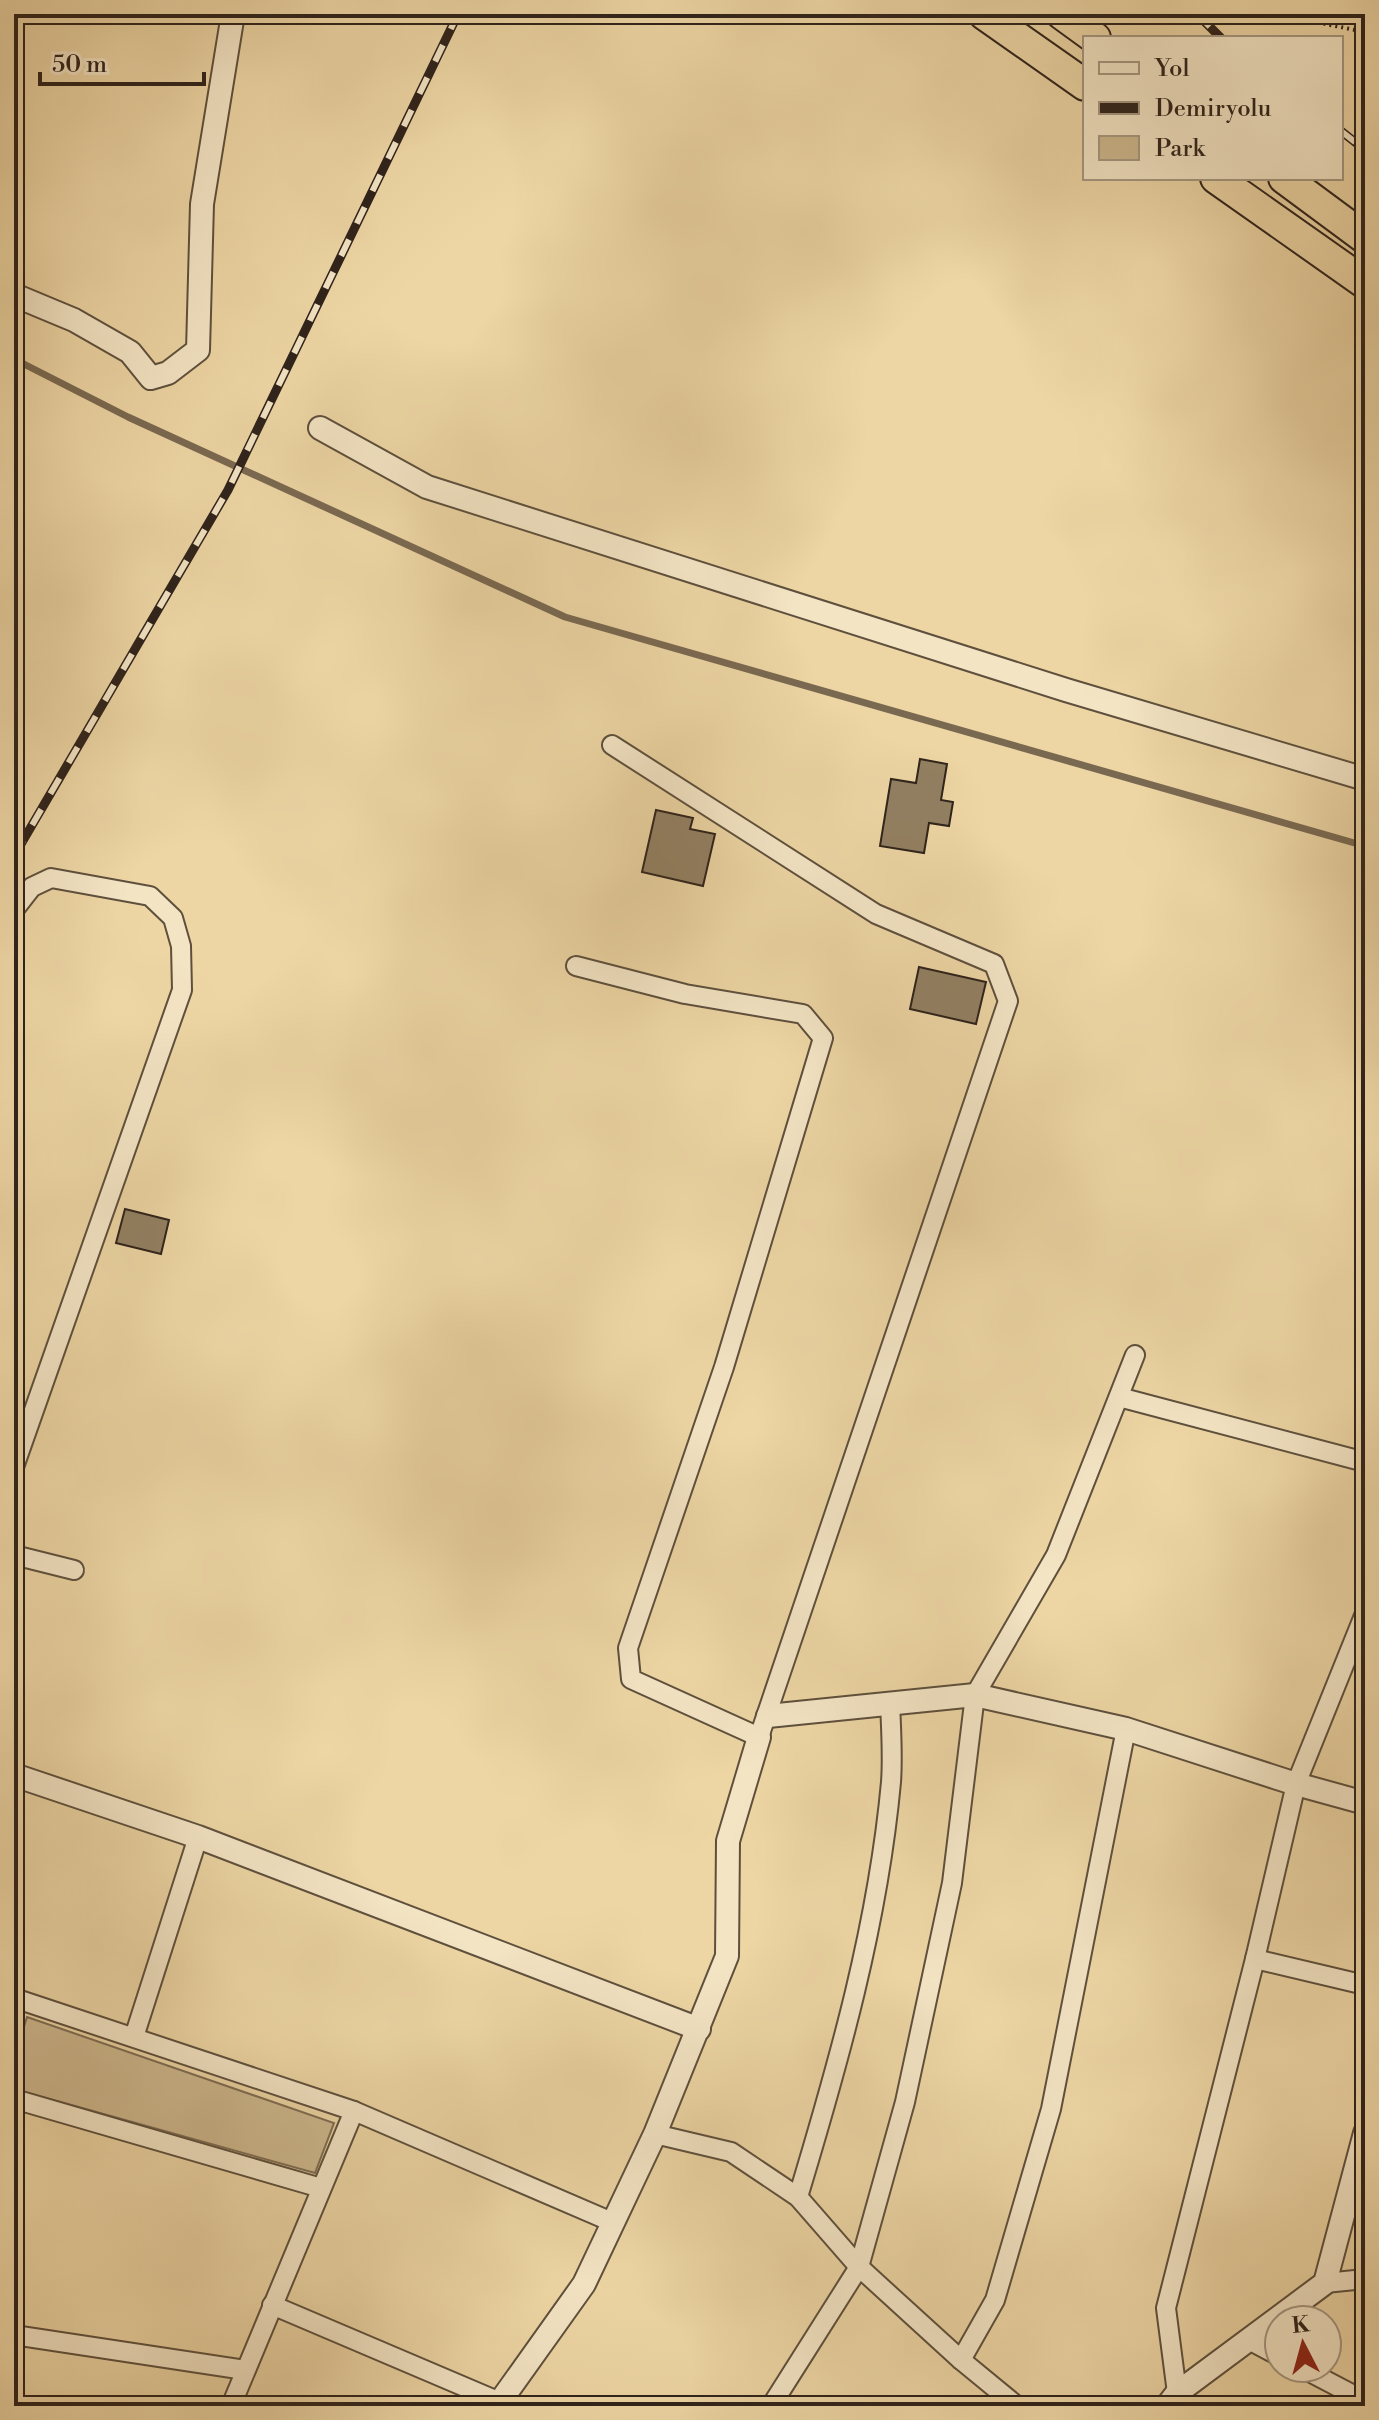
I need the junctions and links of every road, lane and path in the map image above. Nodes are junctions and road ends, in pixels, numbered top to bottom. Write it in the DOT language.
graph roads {
  1 [pos="233,14"];
  2 [pos="984,14"];
  3 [pos="1062,14"];
  4 [pos="1307,14"];
  5 [pos="1365,32"];
  6 [pos="1092,36"];
  7 [pos="1083,84"];
  8 [pos="1219,180"];
  9 [pos="1287,180"];
  10 [pos="1365,238"];
  11 [pos="1365,283"];
  12 [pos="14,295"];
  13 [pos="320,428"];
  14 [pos="612,745"];
  15 [pos="1365,779"];
  16 [pos="14,910"];
  17 [pos="576,966"];
  18 [pos="1135,1355"];
  19 [pos="1119,1397"];
  20 [pos="1365,1462"];
  21 [pos="14,1467"];
  22 [pos="14,1555"];
  23 [pos="74,1570"];
  24 [pos="1365,1613"];
  25 [pos="975,1695"];
  26 [pos="890,1702"];
  27 [pos="768,1716"];
  28 [pos="1126,1729"];
  29 [pos="759,1737"];
  30 [pos="14,1775"];
  31 [pos="1296,1784"];
  32 [pos="1365,1803"];
  33 [pos="198,1837"];
  34 [pos="1255,1959"];
  35 [pos="1365,1985"];
  36 [pos="14,1998"];
  37 [pos="699,2029"];
  38 [pos="134,2037"];
  39 [pos="14,2099"];
  40 [pos="354,2111"];
  41 [pos="1365,2133"];
  42 [pos="655,2134"];
  43 [pos="321,2188"];
  44 [pos="798,2197"];
  45 [pos="612,2222"];
  46 [pos="859,2267"];
  47 [pos="1365,2279"];
  48 [pos="1325,2283"];
  49 [pos="272,2305"];
  50 [pos="14,2335"];
  51 [pos="1249,2340"];
  52 [pos="1263,2347"];
  53 [pos="961,2360"];
  54 [pos="245,2370"];
  55 [pos="1333,2384"];
  56 [pos="1172,2400"];
  57 [pos="1365,2401"];
  58 [pos="499,2404"];
  59 [pos="231,2406"];
  60 [pos="771,2406"];
  61 [pos="1017,2406"];
  1 -- 12 [label="street"];
  2 -- 7 [label="highway"];
  3 -- 6 [label="highway"];
  4 -- 5 [label="path"];
  8 -- 11 [label="highway"];
  9 -- 10 [label="highway"];
  13 -- 15 [label="street"];
  14 -- 27 [label="street"];
  16 -- 21 [label="street"];
  17 -- 29 [label="street"];
  18 -- 19 [label="street"];
  19 -- 20 [label="street"];
  19 -- 25 [label="street"];
  22 -- 23 [label="street"];
  24 -- 31 [label="street"];
  25 -- 26 [label="street"];
  25 -- 28 [label="street"];
  25 -- 46 [label="street"];
  26 -- 27 [label="street"];
  26 -- 44 [label="street"];
  27 -- 29 [label="street"];
  28 -- 31 [label="street"];
  28 -- 53 [label="street"];
  29 -- 37 [label="street"];
  30 -- 33 [label="street"];
  31 -- 32 [label="street"];
  31 -- 34 [label="street"];
  33 -- 37 [label="street"];
  33 -- 38 [label="street"];
  34 -- 35 [label="street"];
  34 -- 56 [label="street"];
  36 -- 38 [label="street"];
  37 -- 42 [label="street"];
  38 -- 40 [label="street"];
  39 -- 43 [label="street"];
  40 -- 43 [label="street"];
  40 -- 45 [label="street"];
  41 -- 48 [label="street"];
  42 -- 44 [label="street"];
  42 -- 45 [label="street"];
  43 -- 49 [label="street"];
  44 -- 46 [label="street"];
  45 -- 58 [label="street"];
  46 -- 53 [label="street"];
  46 -- 60 [label="street"];
  47 -- 48 [label="street"];
  48 -- 51 [label="street"];
  49 -- 54 [label="street"];
  49 -- 58 [label="street"];
  50 -- 54 [label="street"];
  51 -- 52 [label="street"];
  51 -- 56 [label="street"];
  53 -- 61 [label="street"];
  54 -- 59 [label="street"];
  55 -- 57 [label="street"];
}
